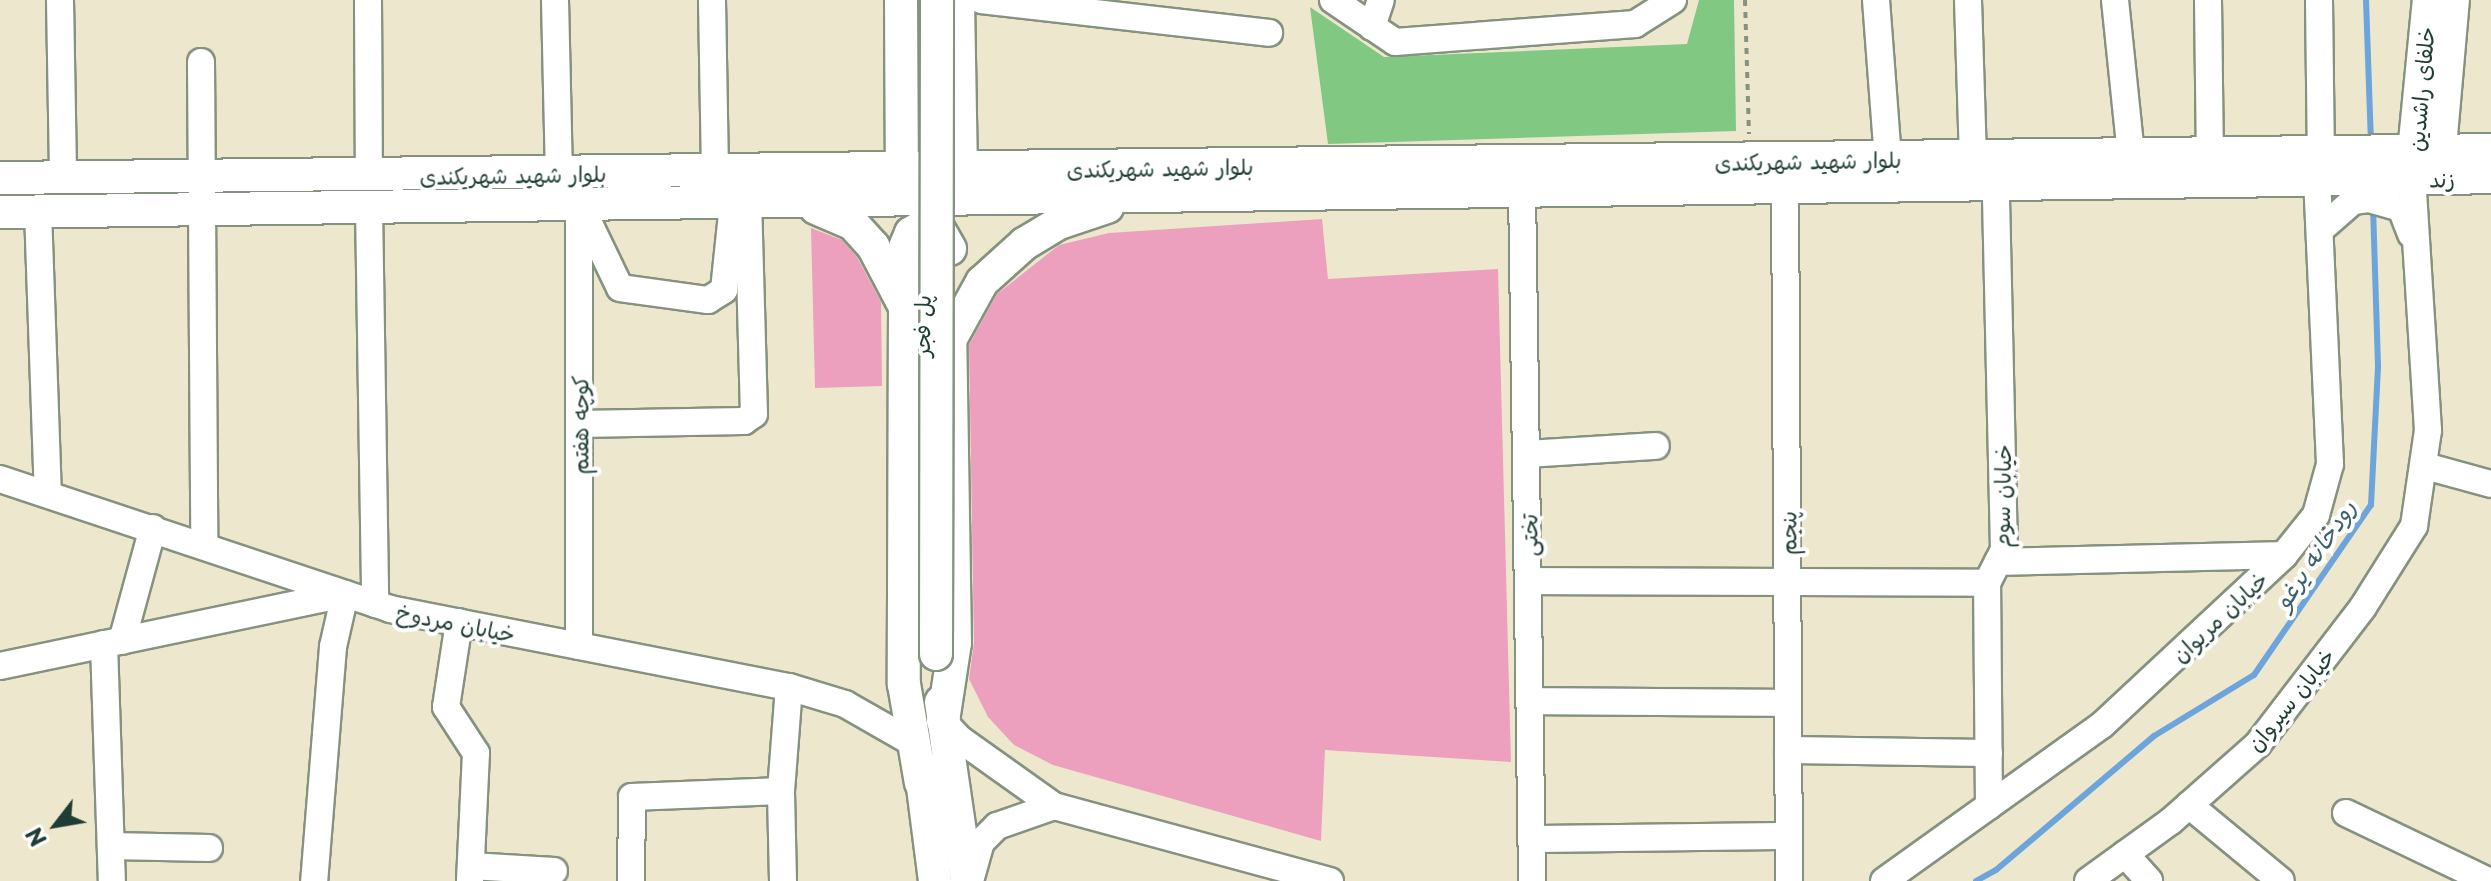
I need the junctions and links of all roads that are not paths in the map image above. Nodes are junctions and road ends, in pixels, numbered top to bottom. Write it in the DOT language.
graph roads {
  1 [pos="60,0"];
  2 [pos="368,0"];
  3 [pos="555,0"];
  4 [pos="712,0"];
  5 [pos="901,0"];
  6 [pos="923,0"];
  7 [pos="937,0"];
  8 [pos="958,0"];
  9 [pos="981,0"];
  10 [pos="1333,0"];
  11 [pos="1381,0"];
  12 [pos="1673,0"];
  13 [pos="1876,0"];
  14 [pos="1968,0"];
  15 [pos="2115,0"];
  16 [pos="2208,0"];
  17 [pos="2319,0"];
  18 [pos="2429,0"];
  19 [pos="2453,0"];
  20 [pos="1372,27"];
  21 [pos="1269,33"];
  22 [pos="201,62"];
  23 [pos="2491,150"];
  24 [pos="2210,155"];
  25 [pos="2131,156"];
  26 [pos="1973,158"];
  27 [pos="1888,159"];
  28 [pos="2319,168"];
  29 [pos="902,169"];
  30 [pos="961,169"];
  31 [pos="2412,170"];
  32 [pos="715,172"];
  33 [pos="559,173"];
  34 [pos="198,177"];
  35 [pos="2491,177"];
  36 [pos="0,178"];
  37 [pos="63,178"];
  38 [pos="1996,184"];
  39 [pos="1785,185"];
  40 [pos="1522,188"];
  41 [pos="369,190"];
  42 [pos="1165,196"];
  43 [pos="801,203"];
  44 [pos="579,204"];
  45 [pos="741,204"];
  46 [pos="199,209"];
  47 [pos="38,211"];
  48 [pos="0,212"];
  49 [pos="2321,229"];
  50 [pos="905,307"];
  51 [pos="950,340"];
  52 [pos="579,424"];
  53 [pos="1656,446"];
  54 [pos="1528,454"];
  55 [pos="2425,466"];
  56 [pos="0,479"];
  57 [pos="2491,484"];
  58 [pos="48,495"];
  59 [pos="153,528"];
  60 [pos="204,545"];
  61 [pos="2284,555"];
  62 [pos="1992,572"];
  63 [pos="1528,581"];
  64 [pos="1787,582"];
  65 [pos="345,594"];
  66 [pos="375,604"];
  67 [pos="459,622"];
  68 [pos="113,642"];
  69 [pos="579,646"];
  70 [pos="927,654"];
  71 [pos="0,666"];
  72 [pos="789,687"];
  73 [pos="1529,701"];
  74 [pos="1788,703"];
  75 [pos="943,721"];
  76 [pos="915,744"];
  77 [pos="1788,750"];
  78 [pos="1989,753"];
  79 [pos="921,783"];
  80 [pos="781,791"];
  81 [pos="2189,805"];
  82 [pos="1054,806"];
  83 [pos="1989,806"];
  84 [pos="2346,813"];
  85 [pos="1788,836"];
  86 [pos="1531,839"];
  87 [pos="111,846"];
  88 [pos="209,848"];
  89 [pos="2125,854"];
  90 [pos="554,871"];
  91 [pos="471,873"];
  92 [pos="112,881"];
  93 [pos="314,881"];
  94 [pos="631,881"];
  95 [pos="783,881"];
  96 [pos="935,881"];
  97 [pos="968,881"];
  98 [pos="1330,881"];
  99 [pos="1532,881"];
  100 [pos="1789,881"];
  101 [pos="1884,881"];
  102 [pos="2088,881"];
  103 [pos="2149,881"];
  104 [pos="2281,881"];
  105 [pos="2488,881"];
  1 -- 37 [label="street"];
  2 -- 41 [label="street"];
  3 -- 33 [label="street"];
  4 -- 32 [label="street"];
  5 -- 29 [label="main road"];
  6 -- 70 [label="main road, پل فجر"];
  7 -- 70 [label="main road, bridge"];
  8 -- 30 [label="main road"];
  9 -- 21 [label="street"];
  10 -- 20 [label="street"];
  11 -- 20 [label="street"];
  12 -- 20 [label="street"];
  13 -- 27 [label="street"];
  14 -- 26 [label="street"];
  15 -- 25 [label="street"];
  16 -- 24 [label="street"];
  17 -- 28 [label="street, خیابان مریوان"];
  18 -- 31 [label="main road, خلفای راشدین"];
  19 -- 31 [label="main road"];
  22 -- 34 [label="street"];
  23 -- 31 [label="main road, زند"];
  24 -- 25 [label="main road, بلوار شهید شهریکندی"];
  24 -- 28 [label="main road, بلوار شهید شهریکندی"];
  25 -- 26 [label="main road, بلوار شهید شهریکندی"];
  26 -- 27 [label="main road, بلوار شهید شهریکندی"];
  27 -- 30 [label="main road, بلوار شهید شهریکندی"];
  28 -- 31 [label="main road"];
  28 -- 38 [label="main road, بلوار شهید شهریکندی"];
  28 -- 49 [label="street, خیابان مریوان"];
  29 -- 30 [label="main road, بلوار شهید شهریکندی"];
  29 -- 32 [label="main road, بلوار شهید شهریکندی"];
  31 -- 35 [label="main road, زند"];
  31 -- 49 [label="street"];
  31 -- 55 [label="street, خیابان سیروان"];
  32 -- 33 [label="main road, بلوار شهید شهریکندی"];
  33 -- 41 [label="main road, بلوار شهید شهریکندی"];
  34 -- 37 [label="main road, بلوار شهید شهریکندی"];
  34 -- 41 [label="main road, بلوار شهید شهریکندی"];
  34 -- 46 [label="street"];
  36 -- 37 [label="main road, بلوار شهید شهریکندی"];
  38 -- 39 [label="main road, بلوار شهید شهریکندی"];
  38 -- 62 [label="street, خیابان سوم"];
  39 -- 40 [label="main road, بلوار شهید شهریکندی"];
  39 -- 64 [label="street, پنجم"];
  40 -- 42 [label="main road, بلوار شهید شهریکندی"];
  40 -- 54 [label="street, تختی"];
  41 -- 44 [label="main road, بلوار شهید شهریکندی"];
  41 -- 46 [label="main road, بلوار شهید شهریکندی"];
  41 -- 66 [label="street"];
  42 -- 43 [label="main road, بلوار شهید شهریکندی"];
  42 -- 51 [label="main road"];
  43 -- 45 [label="main road, بلوار شهید شهریکندی"];
  43 -- 50 [label="main road"];
  44 -- 45 [label="main road, بلوار شهید شهریکندی"];
  44 -- 45 [label="street"];
  44 -- 52 [label="street, کوچه هفتم"];
  45 -- 52 [label="street"];
  46 -- 47 [label="main road, بلوار شهید شهریکندی"];
  46 -- 60 [label="street"];
  47 -- 48 [label="main road, بلوار شهید شهریکندی"];
  47 -- 58 [label="street"];
  49 -- 61 [label="street, خیابان مریوان"];
  50 -- 51 [label="main road"];
  50 -- 76 [label="main road"];
  51 -- 75 [label="main road"];
  52 -- 69 [label="street, کوچه هفتم"];
  53 -- 54 [label="street"];
  54 -- 63 [label="street, تختی"];
  55 -- 57 [label="street"];
  55 -- 81 [label="street, خیابان سیروان"];
  56 -- 58 [label="street, خیابان مردوخ"];
  58 -- 59 [label="street, خیابان مردوخ"];
  59 -- 60 [label="street, خیابان مردوخ"];
  59 -- 68 [label="street"];
  60 -- 65 [label="street, خیابان مردوخ"];
  61 -- 62 [label="street"];
  61 -- 83 [label="street, خیابان مریوان"];
  62 -- 64 [label="street"];
  62 -- 78 [label="street, خیابان سوم"];
  63 -- 64 [label="street"];
  63 -- 73 [label="street, تختی"];
  64 -- 74 [label="street, پنجم"];
  65 -- 66 [label="street, خیابان مردوخ"];
  65 -- 68 [label="street"];
  65 -- 93 [label="street"];
  66 -- 67 [label="street, خیابان مردوخ"];
  67 -- 69 [label="street, خیابان مردوخ"];
  67 -- 91 [label="street"];
  68 -- 71 [label="street"];
  68 -- 87 [label="street"];
  69 -- 72 [label="street, خیابان مردوخ"];
  70 -- 75 [label="main road"];
  70 -- 79 [label="main road"];
  72 -- 76 [label="street, خیابان مردوخ"];
  72 -- 80 [label="street"];
  73 -- 74 [label="street"];
  73 -- 86 [label="street, تختی"];
  74 -- 77 [label="street, پنجم"];
  75 -- 82 [label="street"];
  75 -- 97 [label="main road"];
  76 -- 79 [label="main road"];
  77 -- 78 [label="street"];
  77 -- 85 [label="street, پنجم"];
  78 -- 83 [label="street, خیابان سوم"];
  79 -- 96 [label="main road"];
  80 -- 94 [label="street"];
  80 -- 95 [label="street"];
  81 -- 89 [label="street, خیابان سیروان"];
  81 -- 104 [label="street"];
  82 -- 97 [label="street"];
  82 -- 98 [label="street"];
  83 -- 101 [label="street, خیابان مریوان"];
  84 -- 105 [label="street"];
  85 -- 86 [label="street"];
  85 -- 100 [label="street, پنجم"];
  86 -- 99 [label="street, تختی"];
  87 -- 88 [label="street"];
  87 -- 92 [label="street"];
  89 -- 102 [label="street, خیابان سیروان"];
  89 -- 103 [label="street"];
  90 -- 91 [label="street"];
}
